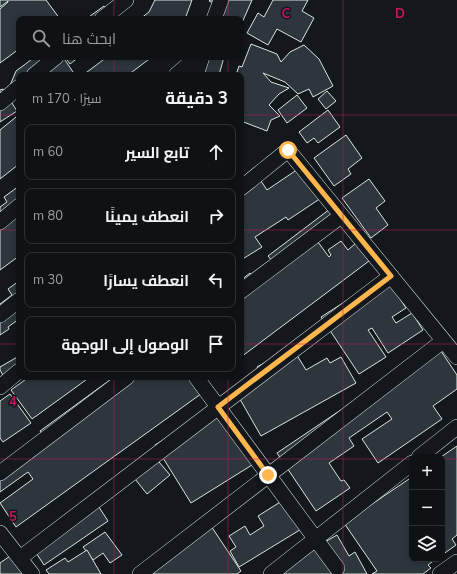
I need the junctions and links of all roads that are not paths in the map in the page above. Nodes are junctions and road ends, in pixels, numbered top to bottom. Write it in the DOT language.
graph roads {
  1 [pos="126,0"];
  2 [pos="221,0"];
  3 [pos="106,16"];
  4 [pos="215,16"];
  5 [pos="52,60"];
  6 [pos="194,60"];
  7 [pos="201,60"];
  8 [pos="38,72"];
  9 [pos="180,72"];
  10 [pos="197,72"];
  11 [pos="16,90"];
  12 [pos="0,103"];
  13 [pos="244,186"];
  14 [pos="16,209"];
  15 [pos="341,216"];
  16 [pos="0,222"];
  17 [pos="391,276"];
  18 [pos="244,289"];
  19 [pos="16,302"];
  20 [pos="0,315"];
  21 [pos="443,341"];
  22 [pos="457,357"];
  23 [pos="16,374"];
  24 [pos="124,380"];
  25 [pos="198,380"];
  26 [pos="0,387"];
  27 [pos="218,407"];
  28 [pos="457,427"];
  29 [pos="423,454"];
  30 [pos="409,465"];
  31 [pos="0,474"];
  32 [pos="268,475"];
  33 [pos="0,533"];
  34 [pos="316,539"];
  35 [pos="20,558"];
  36 [pos="457,562"];
  37 [pos="337,568"];
  38 [pos="32,574"];
  39 [pos="140,574"];
  40 [pos="271,574"];
  41 [pos="440,574"];
  1 -- 3 [label="street"];
  2 -- 4 [label="street"];
  5 -- 8 [label="street"];
  6 -- 9 [label="street"];
  7 -- 10 [label="street"];
  11 -- 12 [label="street"];
  13 -- 15 [label="street"];
  14 -- 16 [label="street"];
  15 -- 17 [label="street"];
  15 -- 18 [label="street"];
  17 -- 21 [label="street"];
  17 -- 27 [label="street"];
  19 -- 20 [label="street"];
  21 -- 22 [label="street"];
  21 -- 32 [label="street"];
  23 -- 26 [label="street"];
  24 -- 31 [label="street"];
  25 -- 27 [label="street"];
  27 -- 32 [label="street"];
  27 -- 35 [label="street"];
  28 -- 29 [label="street"];
  30 -- 34 [label="street"];
  32 -- 34 [label="street"];
  32 -- 39 [label="street"];
  33 -- 35 [label="street"];
  34 -- 37 [label="street"];
  34 -- 40 [label="street"];
  35 -- 38 [label="street"];
  36 -- 41 [label="street"];
}
